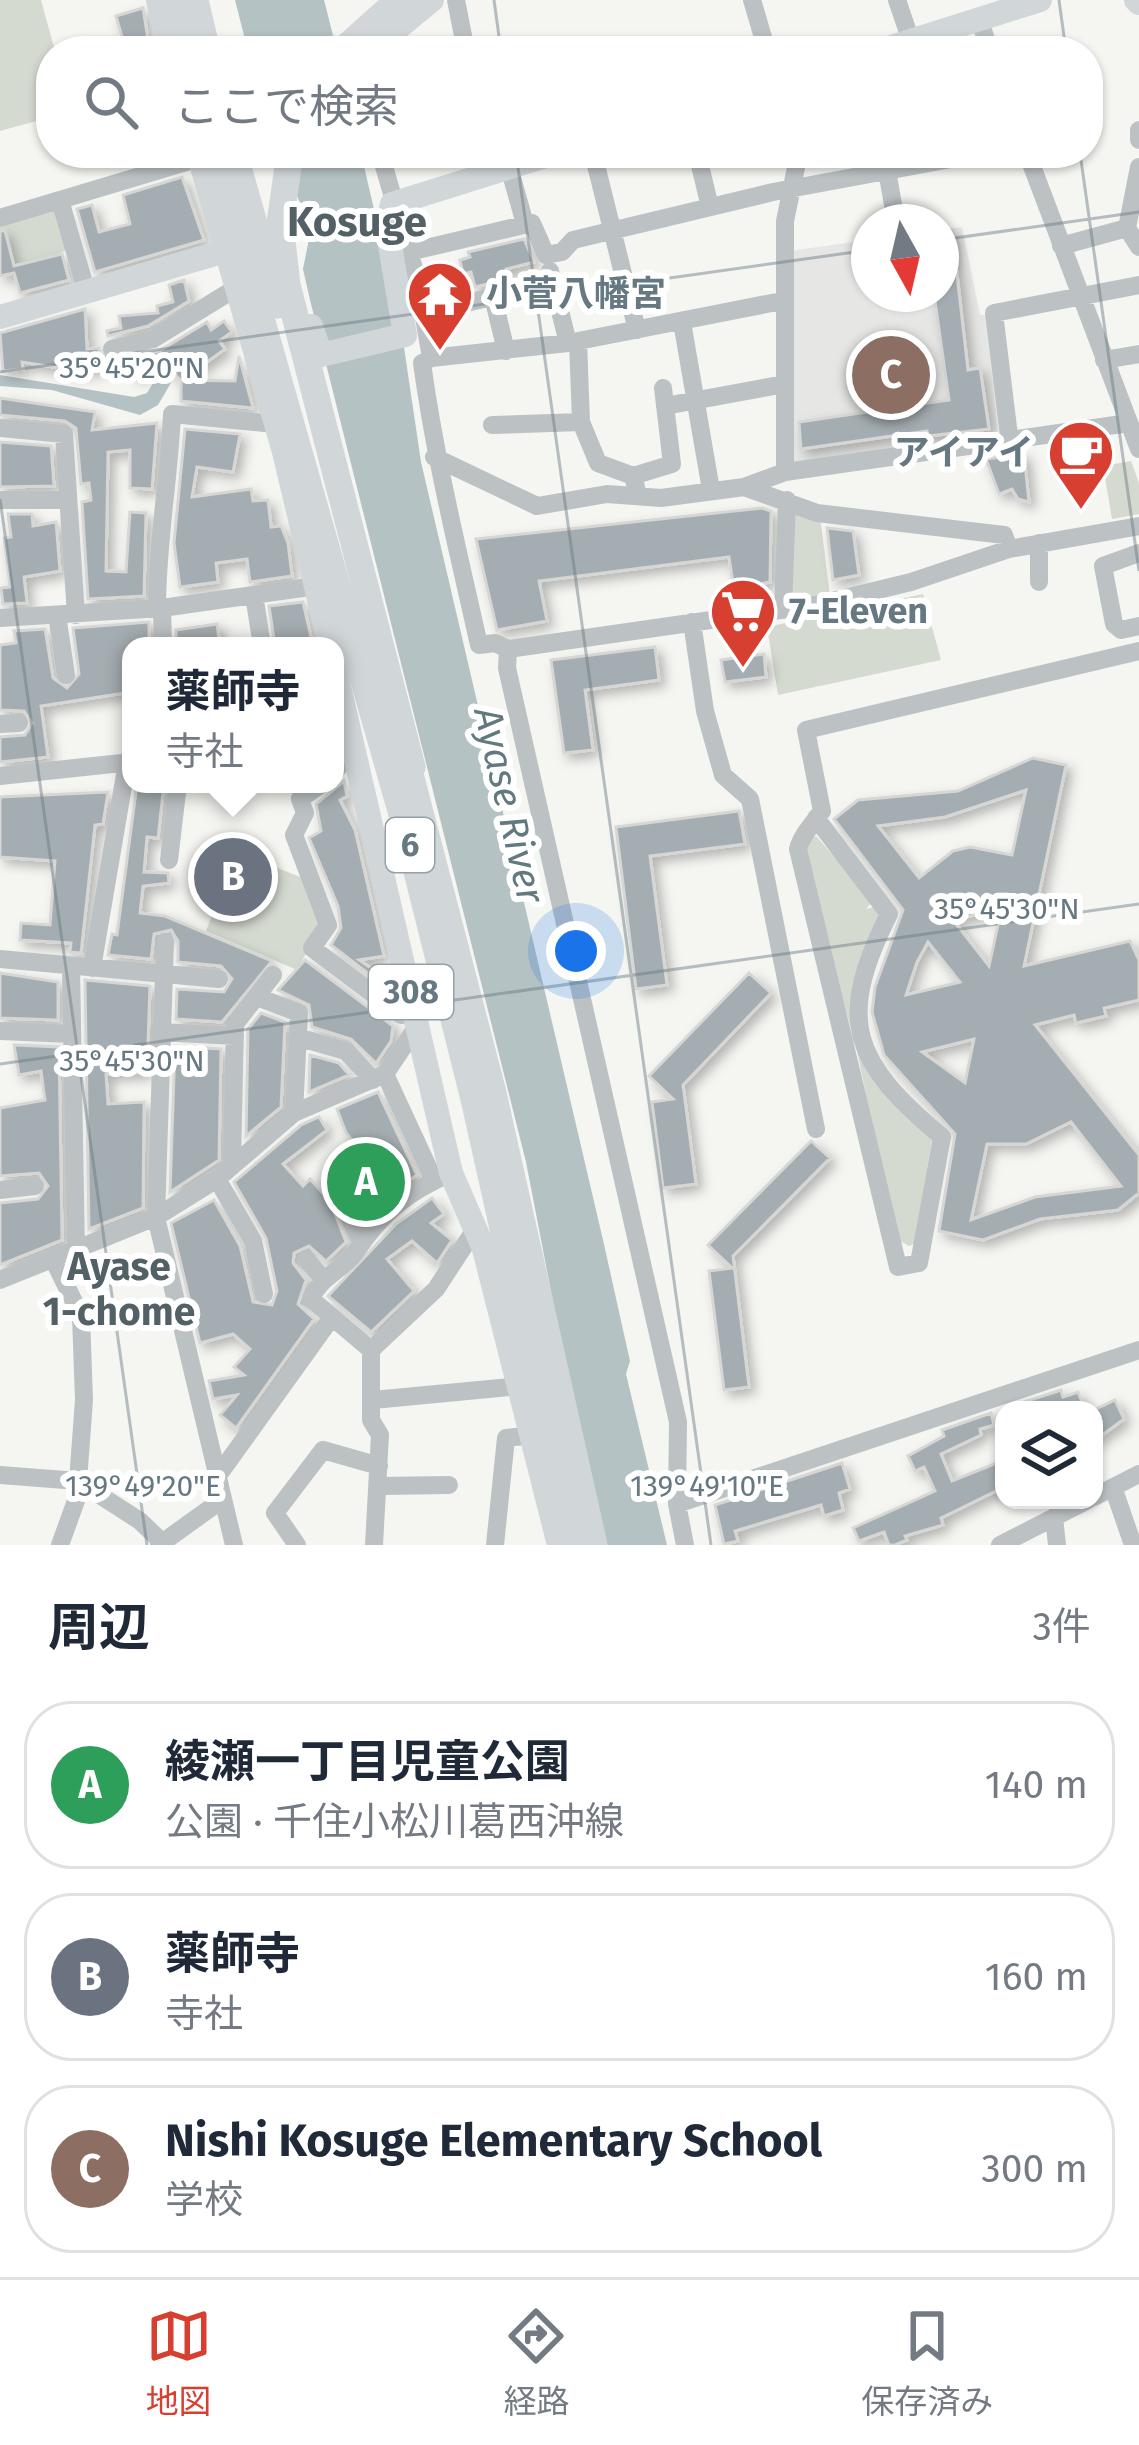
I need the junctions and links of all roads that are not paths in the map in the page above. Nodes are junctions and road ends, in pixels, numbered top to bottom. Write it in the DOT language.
graph roads {
  1 [pos="197,0"];
  2 [pos="385,0"];
  3 [pos="399,0"];
  4 [pos="432,0"];
  5 [pos="456,0"];
  6 [pos="752,0"];
  7 [pos="897,0"];
  8 [pos="1040,0"];
  9 [pos="164,2"];
  10 [pos="994,10"];
  11 [pos="389,31"];
  12 [pos="168,36"];
  13 [pos="179,36"];
  14 [pos="204,36"];
  15 [pos="211,36"];
  16 [pos="352,36"];
  17 [pos="356,36"];
  18 [pos="384,36"];
  19 [pos="463,36"];
  20 [pos="763,36"];
  21 [pos="909,36"];
  22 [pos="924,36"];
  23 [pos="1139,130"];
  24 [pos="1139,140"];
  25 [pos="1139,167"];
  26 [pos="162,168"];
  27 [pos="203,168"];
  28 [pos="204,168"];
  29 [pos="233,168"];
  30 [pos="238,168"];
  31 [pos="283,168"];
  32 [pos="285,168"];
  33 [pos="384,168"];
  34 [pos="486,168"];
  35 [pos="501,168"];
  36 [pos="597,168"];
  37 [pos="701,168"];
  38 [pos="796,168"];
  39 [pos="868,168"];
  40 [pos="887,168"];
  41 [pos="1032,168"];
  42 [pos="792,189"];
  43 [pos="60,200"];
  44 [pos="392,204"];
  45 [pos="893,204"];
  46 [pos="710,207"];
  47 [pos="0,218"];
  48 [pos="525,224"];
  49 [pos="1127,228"];
  50 [pos="614,230"];
  51 [pos="1061,246"];
  52 [pos="1139,247"];
  53 [pos="225,250"];
  54 [pos="409,252"];
  55 [pos="546,254"];
  56 [pos="553,282"];
  57 [pos="1139,285"];
  58 [pos="236,288"];
  59 [pos="86,290"];
  60 [pos="1080,296"];
  61 [pos="494,297"];
  62 [pos="782,301"];
  63 [pos="454,306"];
  64 [pos="0,317"];
  65 [pos="682,322"];
  66 [pos="637,330"];
  67 [pos="573,342"];
  68 [pos="112,349"];
  69 [pos="506,351"];
  70 [pos="1139,354"];
  71 [pos="430,358"];
  72 [pos="1105,360"];
  73 [pos="784,384"];
  74 [pos="695,401"];
  75 [pos="581,422"];
  76 [pos="1129,423"];
  77 [pos="275,424"];
  78 [pos="492,425"];
  79 [pos="0,428"];
  80 [pos="1010,444"];
  81 [pos="1139,449"];
  82 [pos="434,457"];
  83 [pos="785,472"];
  84 [pos="633,482"];
  85 [pos="744,487"];
  86 [pos="711,490"];
  87 [pos="0,500"];
  88 [pos="65,500"];
  89 [pos="788,500"];
  90 [pos="1139,526"];
  91 [pos="1039,543"];
  92 [pos="1009,549"];
  93 [pos="1139,554"];
  94 [pos="1040,582"];
  95 [pos="317,586"];
  96 [pos="254,596"];
  97 [pos="160,608"];
  98 [pos="783,609"];
  99 [pos="67,615"];
  100 [pos="0,618"];
  101 [pos="692,622"];
  102 [pos="1139,626"];
  103 [pos="162,637"];
  104 [pos="261,637"];
  105 [pos="328,637"];
  106 [pos="508,649"];
  107 [pos="1139,651"];
  108 [pos="66,675"];
  109 [pos="371,696"];
  110 [pos="344,717"];
  111 [pos="354,749"];
  112 [pos="344,761"];
  113 [pos="122,764"];
  114 [pos="0,776"];
  115 [pos="124,793"];
  116 [pos="177,793"];
  117 [pos="305,793"];
  118 [pos="817,818"];
  119 [pos="426,826"];
  120 [pos="169,860"];
  121 [pos="166,942"];
  122 [pos="0,959"];
  123 [pos="71,967"];
  124 [pos="92,968"];
  125 [pos="161,974"];
  126 [pos="273,975"];
  127 [pos="219,979"];
  128 [pos="260,998"];
  129 [pos="417,1020"];
  130 [pos="0,1031"];
  131 [pos="159,1032"];
  132 [pos="71,1034"];
  133 [pos="235,1036"];
  134 [pos="296,1037"];
  135 [pos="864,1038"];
  136 [pos="844,1042"];
  137 [pos="379,1077"];
  138 [pos="294,1113"];
  139 [pos="816,1129"];
  140 [pos="232,1163"];
  141 [pos="442,1176"];
  142 [pos="217,1179"];
  143 [pos="34,1186"];
  144 [pos="0,1190"];
  145 [pos="343,1203"];
  146 [pos="156,1217"];
  147 [pos="474,1231"];
  148 [pos="360,1240"];
  149 [pos="76,1253"];
  150 [pos="306,1259"];
  151 [pos="54,1262"];
  152 [pos="0,1280"];
  153 [pos="323,1280"];
  154 [pos="264,1294"];
  155 [pos="332,1317"];
  156 [pos="371,1350"];
  157 [pos="1139,1350"];
  158 [pos="520,1386"];
  159 [pos="373,1400"];
  160 [pos="534,1435"];
  161 [pos="1139,1474"];
  162 [pos="0,1475"];
  163 [pos="379,1476"];
  164 [pos="218,1477"];
  165 [pos="80,1482"];
  166 [pos="449,1485"];
  167 [pos="1113,1487"];
  168 [pos="1103,1492"];
  169 [pos="223,1498"];
  170 [pos="677,1504"];
  171 [pos="1070,1509"];
  172 [pos="1054,1517"];
  173 [pos="162,1544"];
  174 [pos="59,1545"];
  175 [pos="234,1545"];
  176 [pos="297,1545"];
  177 [pos="374,1545"];
  178 [pos="495,1545"];
  179 [pos="559,1545"];
  180 [pos="574,1545"];
  181 [pos="590,1545"];
  182 [pos="685,1545"];
  183 [pos="1000,1545"];
  184 [pos="1057,1545"];
  185 [pos="1133,1545"];
  1 -- 9 [label="main road"];
  1 -- 14 [label="highway"];
  1 -- 15 [label="main road"];
  2 -- 11 [label="street"];
  2 -- 16 [label="highway"];
  3 -- 17 [label="highway"];
  4 -- 11 [label="main road"];
  5 -- 19 [label="street"];
  6 -- 20 [label="street"];
  7 -- 21 [label="street"];
  8 -- 10 [label="main road"];
  9 -- 12 [label="main road"];
  9 -- 13 [label="highway"];
  10 -- 22 [label="main road"];
  11 -- 18 [label="main road"];
  23 -- 24 [label="street"];
  25 -- 49 [label="street"];
  26 -- 43 [label="street"];
  27 -- 53 [label="main road"];
  28 -- 109 [label="highway, 6"];
  29 -- 53 [label="main road"];
  30 -- 119 [label="highway, 6"];
  31 -- 109 [label="highway"];
  32 -- 119 [label="highway"];
  33 -- 44 [label="street"];
  34 -- 44 [label="main road"];
  35 -- 48 [label="street"];
  36 -- 50 [label="street"];
  37 -- 46 [label="street"];
  38 -- 42 [label="street"];
  39 -- 42 [label="street"];
  40 -- 45 [label="street"];
  41 -- 51 [label="street"];
  42 -- 46 [label="street"];
  42 -- 62 [label="street"];
  43 -- 47 [label="street"];
  43 -- 59 [label="street"];
  44 -- 53 [label="main road"];
  44 -- 54 [label="street"];
  46 -- 50 [label="street"];
  48 -- 54 [label="street"];
  48 -- 55 [label="street"];
  49 -- 51 [label="street"];
  49 -- 52 [label="street"];
  50 -- 55 [label="street"];
  50 -- 66 [label="street"];
  51 -- 60 [label="street"];
  53 -- 58 [label="main road"];
  53 -- 59 [label="main road"];
  54 -- 71 [label="street"];
  55 -- 56 [label="street"];
  56 -- 61 [label="street"];
  56 -- 67 [label="street"];
  57 -- 60 [label="street"];
  58 -- 68 [label="street"];
  58 -- 77 [label="main road"];
  59 -- 64 [label="main road"];
  60 -- 72 [label="street"];
  60 -- 80 [label="street"];
  61 -- 63 [label="street"];
  61 -- 69 [label="street"];
  62 -- 65 [label="street"];
  62 -- 73 [label="street"];
  65 -- 66 [label="street"];
  65 -- 74 [label="street"];
  66 -- 67 [label="street"];
  67 -- 69 [label="street"];
  67 -- 75 [label="street"];
  69 -- 71 [label="street"];
  70 -- 72 [label="street"];
  71 -- 82 [label="street"];
  72 -- 76 [label="street"];
  73 -- 74 [label="street"];
  73 -- 83 [label="street"];
  74 -- 84 [label="street"];
  74 -- 86 [label="street"];
  75 -- 78 [label="street"];
  75 -- 84 [label="street"];
  76 -- 80 [label="street"];
  76 -- 81 [label="street"];
  77 -- 95 [label="main road"];
  77 -- 97 [label="street"];
  79 -- 88 [label="street"];
  80 -- 83 [label="street"];
  82 -- 84 [label="street"];
  82 -- 106 [label="street"];
  83 -- 85 [label="street"];
  84 -- 86 [label="street"];
  85 -- 86 [label="street"];
  85 -- 89 [label="street"];
  87 -- 88 [label="street"];
  88 -- 99 [label="street"];
  89 -- 92 [label="street"];
  89 -- 98 [label="street"];
  90 -- 91 [label="street"];
  91 -- 92 [label="street"];
  91 -- 94 [label="street"];
  92 -- 98 [label="street"];
  93 -- 102 [label="street"];
  95 -- 96 [label="street"];
  95 -- 105 [label="main road"];
  96 -- 97 [label="street"];
  96 -- 104 [label="street"];
  97 -- 99 [label="street"];
  97 -- 103 [label="street"];
  98 -- 101 [label="street"];
  99 -- 100 [label="street"];
  99 -- 108 [label="street"];
  101 -- 106 [label="street"];
  101 -- 139 [label="street"];
  106 -- 170 [label="street"];
  107 -- 118 [label="street"];
  109 -- 180 [label="highway, 6"];
  110 -- 111 [label="main road, 308"];
  111 -- 112 [label="street"];
  111 -- 129 [label="main road, 308"];
  113 -- 114 [label="street"];
  115 -- 124 [label="street"];
  116 -- 120 [label="street"];
  117 -- 129 [label="street"];
  118 -- 135 [label="street"];
  118 -- 136 [label="street"];
  119 -- 181 [label="highway, 6"];
  121 -- 125 [label="street"];
  122 -- 123 [label="street"];
  123 -- 124 [label="street"];
  123 -- 132 [label="street"];
  124 -- 125 [label="street"];
  125 -- 127 [label="street"];
  125 -- 131 [label="street"];
  126 -- 128 [label="street"];
  128 -- 133 [label="street"];
  128 -- 134 [label="street"];
  129 -- 137 [label="street"];
  129 -- 141 [label="main road, 308"];
  130 -- 132 [label="street"];
  131 -- 133 [label="street"];
  131 -- 146 [label="street"];
  132 -- 149 [label="street"];
  133 -- 140 [label="street"];
  134 -- 137 [label="street"];
  134 -- 138 [label="street"];
  135 -- 136 [label="street"];
  135 -- 136 [label="street"];
  137 -- 138 [label="street"];
  137 -- 141 [label="street"];
  138 -- 140 [label="street"];
  140 -- 142 [label="street"];
  141 -- 147 [label="main road, 308"];
  141 -- 148 [label="street"];
  142 -- 146 [label="street"];
  142 -- 154 [label="street"];
  143 -- 144 [label="street"];
  145 -- 148 [label="street"];
  146 -- 149 [label="street"];
  146 -- 164 [label="street"];
  147 -- 156 [label="street"];
  147 -- 158 [label="main road, 308"];
  148 -- 153 [label="street"];
  149 -- 151 [label="street"];
  150 -- 153 [label="street"];
  151 -- 152 [label="street"];
  151 -- 165 [label="street"];
  153 -- 155 [label="street"];
  155 -- 156 [label="street"];
  155 -- 164 [label="street"];
  156 -- 159 [label="street"];
  157 -- 170 [label="street"];
  158 -- 159 [label="street"];
  158 -- 160 [label="main road"];
  158 -- 181 [label="street"];
  159 -- 163 [label="street"];
  160 -- 178 [label="street"];
  160 -- 179 [label="main road"];
  161 -- 167 [label="street"];
  162 -- 165 [label="street"];
  163 -- 166 [label="street"];
  163 -- 176 [label="street"];
  163 -- 177 [label="street"];
  164 -- 169 [label="street"];
  165 -- 173 [label="street"];
  165 -- 174 [label="street"];
  167 -- 168 [label="street"];
  167 -- 185 [label="street"];
  169 -- 173 [label="street"];
  169 -- 175 [label="street"];
  170 -- 182 [label="street"];
  171 -- 172 [label="street"];
  172 -- 183 [label="street"];
  172 -- 184 [label="street"];
}
